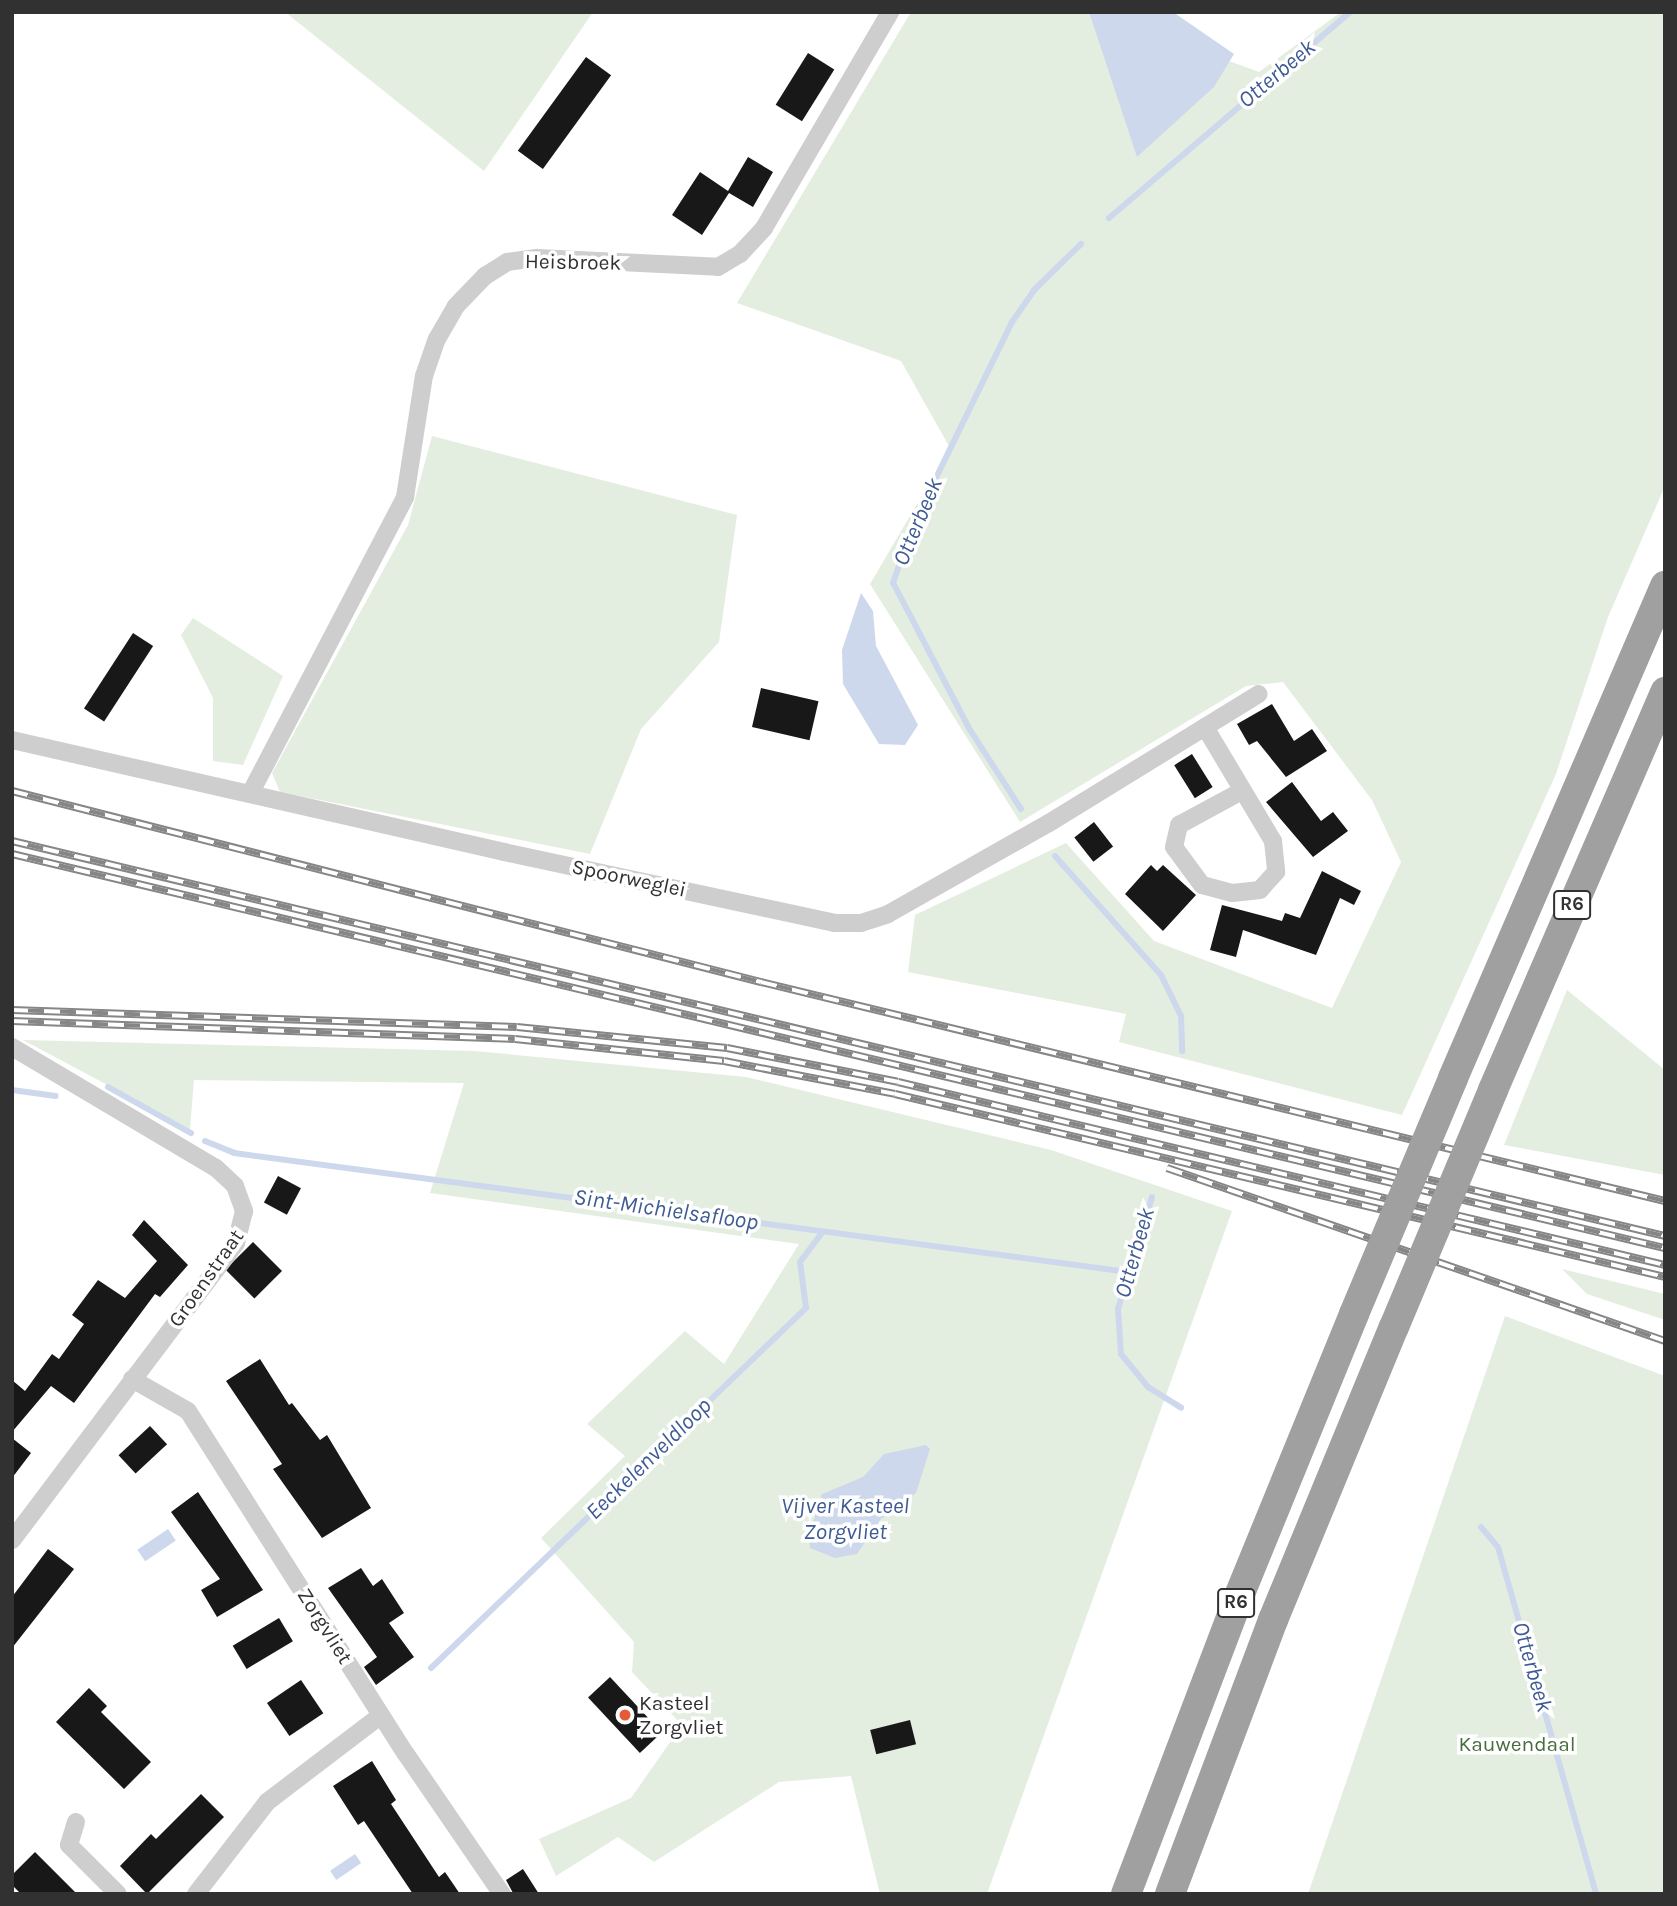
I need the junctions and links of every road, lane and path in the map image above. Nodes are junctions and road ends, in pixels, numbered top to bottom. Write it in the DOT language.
graph roads {
  1 [pos="890,12"];
  2 [pos="1665,586"];
  3 [pos="1665,692"];
  4 [pos="1259,694"];
  5 [pos="1205,727"];
  6 [pos="12,740"];
  7 [pos="251,792"];
  8 [pos="1240,792"];
  9 [pos="12,1047"];
  10 [pos="132,1379"];
  11 [pos="12,1541"];
  12 [pos="382,1715"];
  13 [pos="76,1822"];
  14 [pos="118,1894"];
  15 [pos="196,1894"];
  16 [pos="502,1894"];
  17 [pos="1126,1894"];
  18 [pos="1170,1894"];
  1 -- 7 [label="street, Heisbroek"];
  2 -- 17 [label="highway, R6, bridge"];
  3 -- 18 [label="highway, R6, bridge"];
  4 -- 5 [label="street, Spoorweglei"];
  5 -- 7 [label="street, Spoorweglei"];
  5 -- 8 [label="street"];
  6 -- 7 [label="street, Spoorweglei"];
  8 -- 8 [label="street"];
  9 -- 10 [label="street, Groenstraat"];
  10 -- 11 [label="street, Groenstraat"];
  10 -- 12 [label="street, Zorgvliet"];
  12 -- 15 [label="street"];
  12 -- 16 [label="street, Zorgvliet"];
  13 -- 14 [label="street"];
}
